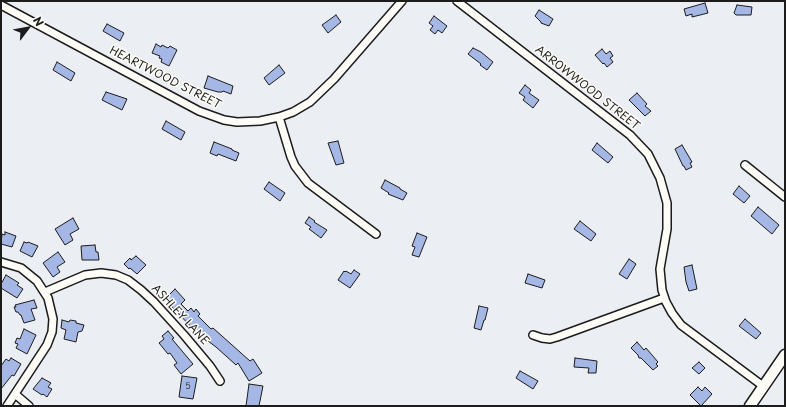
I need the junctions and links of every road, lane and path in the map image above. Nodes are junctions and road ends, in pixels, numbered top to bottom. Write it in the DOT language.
graph roads {
  1 [pos="402,1"];
  2 [pos="457,1"];
  3 [pos="1,5"];
  4 [pos="279,117"];
  5 [pos="745,165"];
  6 [pos="785,197"];
  7 [pos="376,234"];
  8 [pos="1,262"];
  9 [pos="45,292"];
  10 [pos="664,298"];
  11 [pos="533,335"];
  12 [pos="785,355"];
  13 [pos="220,381"];
  14 [pos="763,386"];
  15 [pos="15,394"];
  16 [pos="7,406"];
  17 [pos="30,406"];
  18 [pos="750,406"];
  1 -- 4 [label="street, HEARTWOOD STREET"];
  2 -- 10 [label="street, ARROWWOOD STREET"];
  3 -- 4 [label="street, HEARTWOOD STREET"];
  4 -- 7 [label="street"];
  5 -- 6 [label="street"];
  8 -- 9 [label="street"];
  9 -- 13 [label="street, ASHLEY LANE"];
  9 -- 15 [label="street"];
  10 -- 11 [label="street"];
  10 -- 14 [label="street, ARROWWOOD STREET"];
  12 -- 14 [label="street"];
  14 -- 18 [label="street"];
  15 -- 16 [label="street"];
  15 -- 17 [label="street"];
}
